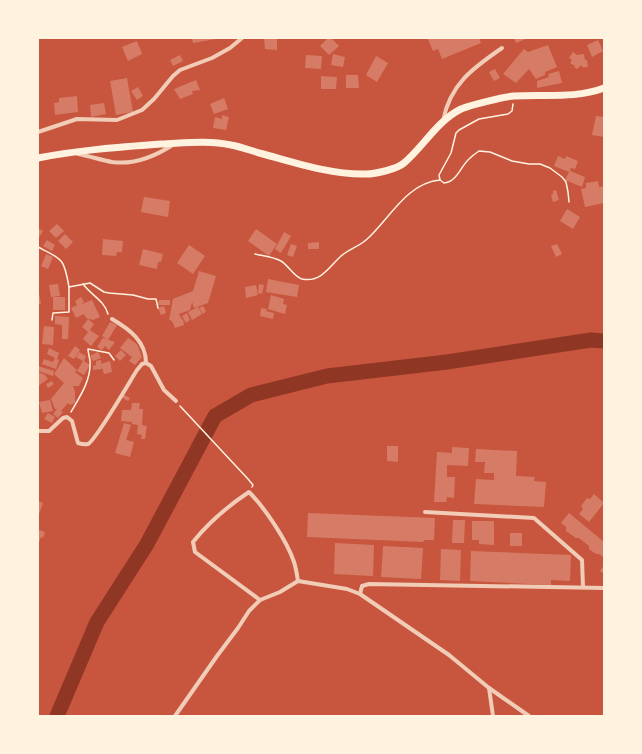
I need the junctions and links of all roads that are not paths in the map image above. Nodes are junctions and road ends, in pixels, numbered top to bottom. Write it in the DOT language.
graph roads {
  1 [pos="242,38"];
  2 [pos="502,48"];
  3 [pos="604,88"];
  4 [pos="443,123"];
  5 [pos="38,132"];
  6 [pos="176,143"];
  7 [pos="72,152"];
  8 [pos="38,158"];
  9 [pos="112,319"];
  10 [pos="146,363"];
  11 [pos="176,401"];
  12 [pos="38,431"];
  13 [pos="425,512"];
  14 [pos="298,581"];
  15 [pos="583,588"];
  16 [pos="604,588"];
  17 [pos="360,594"];
  18 [pos="260,600"];
  19 [pos="489,688"];
  20 [pos="175,716"];
  21 [pos="493,716"];
  22 [pos="529,716"];
  1 -- 5 [label="street"];
  2 -- 4 [label="street"];
  3 -- 4 [label="main road"];
  4 -- 6 [label="main road"];
  6 -- 7 [label="main road"];
  6 -- 7 [label="street"];
  7 -- 8 [label="main road"];
  9 -- 10 [label="street"];
  10 -- 11 [label="street"];
  10 -- 12 [label="street"];
  13 -- 15 [label="street"];
  14 -- 17 [label="street"];
  14 -- 18 [label="street"];
  14 -- 18 [label="street"];
  15 -- 16 [label="street"];
  15 -- 17 [label="street"];
  17 -- 19 [label="street"];
  18 -- 20 [label="street"];
  19 -- 21 [label="street"];
  19 -- 22 [label="street"];
}
